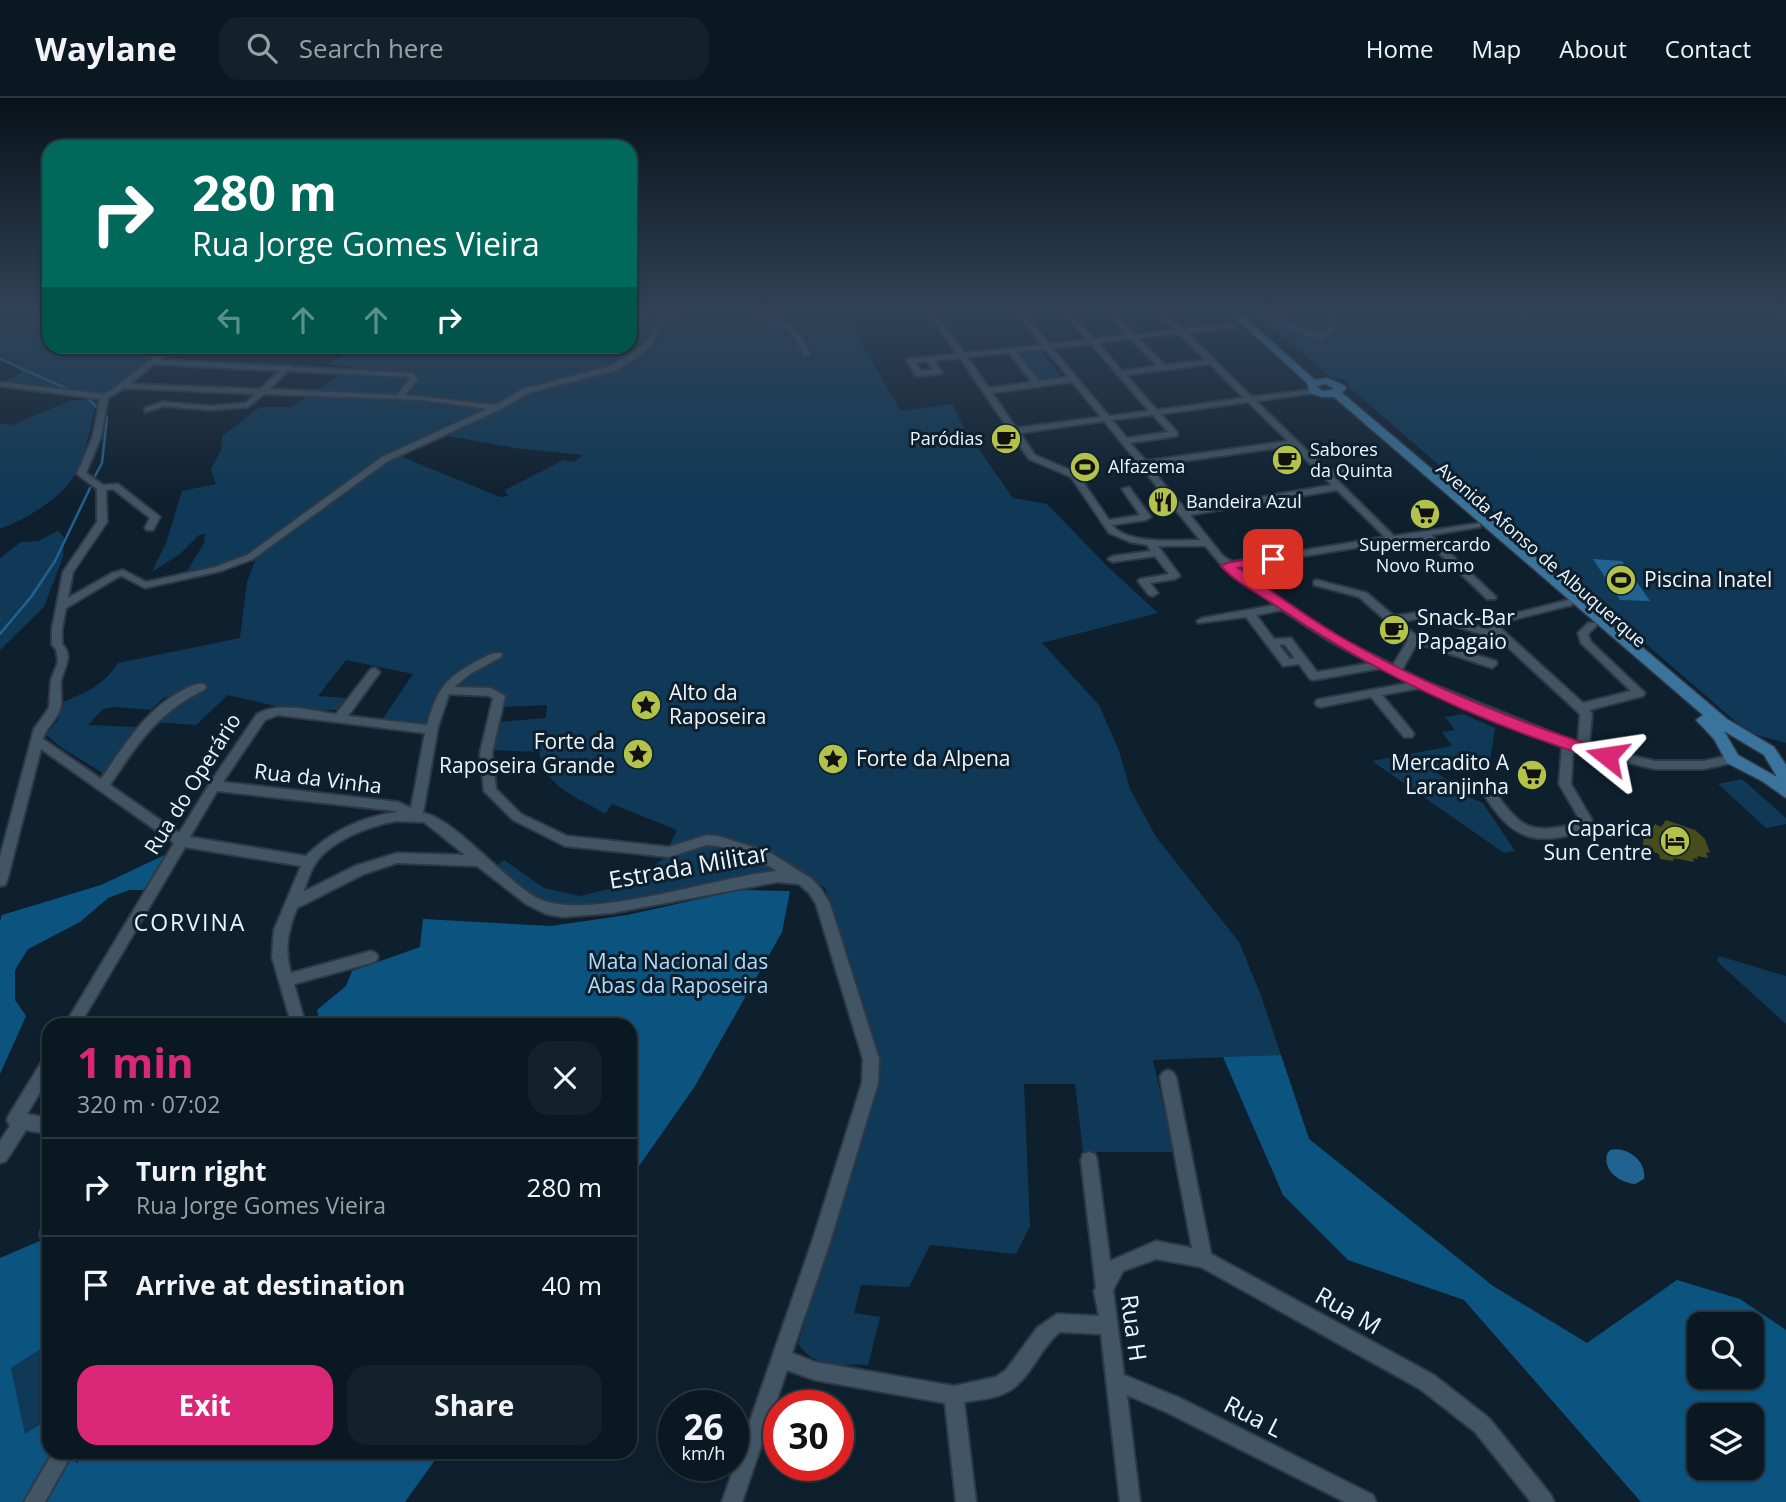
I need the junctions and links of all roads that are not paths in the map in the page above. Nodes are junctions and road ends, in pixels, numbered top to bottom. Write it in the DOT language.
graph roads {
  1 [pos="137,375"];
  2 [pos="281,375"];
  3 [pos="403,375"];
  4 [pos="596,375"];
  5 [pos="975,375"];
  6 [pos="1030,375"];
  7 [pos="1070,375"];
  8 [pos="1122,375"];
  9 [pos="1225,375"];
  10 [pos="1304,375"];
  11 [pos="1305,375"];
  12 [pos="1074,379"];
  13 [pos="0,384"];
  14 [pos="1037,384"];
  15 [pos="1316,385"];
  16 [pos="122,386"];
  17 [pos="986,391"];
  18 [pos="263,393"];
  19 [pos="1332,395"];
  20 [pos="104,397"];
  21 [pos="398,398"];
  22 [pos="1250,399"];
  23 [pos="496,408"];
  24 [pos="148,410"];
  25 [pos="1155,412"];
  26 [pos="1106,419"];
  27 [pos="1270,419"];
  28 [pos="1015,431"];
  29 [pos="1125,441"];
  30 [pos="1294,443"];
  31 [pos="1144,464"];
  32 [pos="1326,474"];
  33 [pos="1367,474"];
  34 [pos="1339,487"];
  35 [pos="102,488"];
  36 [pos="1126,489"];
  37 [pos="1184,513"];
  38 [pos="1106,523"];
  39 [pos="1477,525"];
  40 [pos="150,528"];
  41 [pos="1423,533"];
  42 [pos="1391,538"];
  43 [pos="1149,541"];
  44 [pos="1207,543"];
  45 [pos="1157,553"];
  46 [pos="1113,559"];
  47 [pos="1227,566"];
  48 [pos="1317,583"];
  49 [pos="1153,593"];
  50 [pos="1491,597"];
  51 [pos="1568,603"];
  52 [pos="62,606"];
  53 [pos="1284,607"];
  54 [pos="1249,613"];
  55 [pos="1392,620"];
  56 [pos="1202,621"];
  57 [pos="1592,625"];
  58 [pos="1504,638"];
  59 [pos="1414,639"];
  60 [pos="497,655"];
  61 [pos="1492,664"];
  62 [pos="1381,665"];
  63 [pos="375,672"];
  64 [pos="1395,672"];
  65 [pos="1421,684"];
  66 [pos="200,687"];
  67 [pos="446,690"];
  68 [pos="1374,693"];
  69 [pos="1321,703"];
  70 [pos="1580,708"];
  71 [pos="339,719"];
  72 [pos="432,730"];
  73 [pos="1408,734"];
  74 [pos="38,741"];
  75 [pos="1755,742"];
  76 [pos="1568,745"];
  77 [pos="1583,750"];
  78 [pos="1728,753"];
  79 [pos="1776,760"];
  80 [pos="1748,768"];
  81 [pos="1786,778"];
  82 [pos="104,785"];
  83 [pos="214,786"];
  84 [pos="1786,792"];
  85 [pos="1489,793"];
  86 [pos="416,815"];
  87 [pos="181,841"];
  88 [pos="481,861"];
  89 [pos="309,862"];
  90 [pos="799,878"];
  91 [pos="0,881"];
  92 [pos="292,904"];
  93 [pos="371,957"];
  94 [pos="286,980"];
  95 [pos="76,1018"];
  96 [pos="297,1018"];
  97 [pos="42,1077"];
  98 [pos="1168,1077"];
  99 [pos="19,1121"];
  100 [pos="42,1125"];
  101 [pos="0,1155"];
  102 [pos="1088,1160"];
  103 [pos="1203,1259"];
  104 [pos="1103,1291"];
  105 [pos="1107,1325"];
  106 [pos="780,1358"];
  107 [pos="1115,1381"];
  108 [pos="954,1395"];
  109 [pos="60,1459"];
  110 [pos="34,1502"];
  111 [pos="732,1502"];
  112 [pos="965,1502"];
  113 [pos="1130,1502"];
  114 [pos="1366,1502"];
  115 [pos="1544,1502"];
  1 -- 16 [label="street"];
  2 -- 18 [label="street"];
  3 -- 21 [label="street"];
  4 -- 23 [label="street"];
  5 -- 17 [label="street"];
  6 -- 14 [label="street"];
  7 -- 12 [label="street"];
  8 -- 25 [label="street"];
  9 -- 22 [label="street"];
  10 -- 15 [label="main road, Avenida Afonso de Albuquerque"];
  11 -- 15 [label="main road, Avenida Afonso de Albuquerque"];
  12 -- 14 [label="street"];
  12 -- 26 [label="street"];
  13 -- 20 [label="street"];
  14 -- 17 [label="street"];
  15 -- 19 [label="main road, Avenida Afonso de Albuquerque"];
  15 -- 22 [label="street"];
  16 -- 18 [label="street"];
  16 -- 20 [label="street"];
  17 -- 28 [label="street"];
  18 -- 21 [label="street"];
  18 -- 24 [label="street"];
  19 -- 39 [label="main road, Avenida Afonso de Albuquerque"];
  19 -- 75 [label="main road, Avenida Afonso de Albuquerque"];
  20 -- 35 [label="street"];
  21 -- 23 [label="street"];
  22 -- 25 [label="street"];
  22 -- 27 [label="street"];
  23 -- 52 [label="street"];
  25 -- 26 [label="street"];
  25 -- 29 [label="street"];
  26 -- 28 [label="street"];
  26 -- 29 [label="street"];
  27 -- 30 [label="street"];
  28 -- 38 [label="street"];
  29 -- 31 [label="street"];
  30 -- 31 [label="street"];
  30 -- 32 [label="street"];
  31 -- 37 [label="street"];
  32 -- 33 [label="street"];
  32 -- 34 [label="street"];
  34 -- 37 [label="street"];
  34 -- 42 [label="street"];
  35 -- 40 [label="street"];
  35 -- 52 [label="street"];
  36 -- 38 [label="street"];
  37 -- 44 [label="street"];
  38 -- 43 [label="street"];
  39 -- 41 [label="street"];
  39 -- 51 [label="main road, Avenida Afonso de Albuquerque"];
  41 -- 42 [label="street"];
  41 -- 50 [label="street"];
  42 -- 47 [label="street"];
  43 -- 44 [label="street"];
  43 -- 45 [label="street"];
  44 -- 47 [label="street"];
  45 -- 46 [label="street"];
  45 -- 49 [label="street"];
  47 -- 53 [label="street"];
  48 -- 55 [label="street"];
  51 -- 57 [label="main road, Avenida Afonso de Albuquerque"];
  51 -- 58 [label="street"];
  52 -- 74 [label="street"];
  53 -- 54 [label="street"];
  53 -- 62 [label="street"];
  54 -- 56 [label="street"];
  54 -- 62 [label="street"];
  55 -- 58 [label="street"];
  55 -- 59 [label="street"];
  57 -- 70 [label="street"];
  57 -- 78 [label="main road, Avenida Afonso de Albuquerque"];
  58 -- 70 [label="street"];
  59 -- 61 [label="street"];
  59 -- 64 [label="street"];
  60 -- 67 [label="street"];
  62 -- 64 [label="street"];
  63 -- 71 [label="street"];
  64 -- 65 [label="street"];
  65 -- 68 [label="street"];
  65 -- 76 [label="street"];
  66 -- 82 [label="street"];
  67 -- 72 [label="street"];
  67 -- 90 [label="street"];
  68 -- 69 [label="street"];
  68 -- 73 [label="street"];
  70 -- 77 [label="street"];
  71 -- 72 [label="street, Rua do Operário"];
  71 -- 83 [label="street, Rua do Operário"];
  72 -- 86 [label="street"];
  74 -- 82 [label="street"];
  74 -- 91 [label="street"];
  75 -- 78 [label="main road"];
  75 -- 79 [label="main road, Avenida Afonso de Albuquerque"];
  76 -- 77 [label="street"];
  76 -- 85 [label="street"];
  77 -- 78 [label="street"];
  78 -- 80 [label="main road, Avenida Afonso de Albuquerque"];
  79 -- 80 [label="main road"];
  79 -- 81 [label="main road, Avenida Afonso de Albuquerque"];
  80 -- 84 [label="main road, Avenida Afonso de Albuquerque"];
  82 -- 87 [label="street"];
  83 -- 86 [label="street, Rua da Vinha"];
  83 -- 87 [label="street, Rua do Operário"];
  86 -- 88 [label="street, Estrada Militar"];
  86 -- 89 [label="street"];
  87 -- 89 [label="street"];
  87 -- 95 [label="street, Rua do Operário"];
  88 -- 90 [label="street, Estrada Militar"];
  88 -- 92 [label="street"];
  89 -- 92 [label="street"];
  90 -- 106 [label="street, Estrada Militar"];
  92 -- 94 [label="street"];
  93 -- 94 [label="street"];
  94 -- 96 [label="street"];
  97 -- 99 [label="street"];
  98 -- 103 [label="street"];
  99 -- 100 [label="street"];
  99 -- 101 [label="street"];
  102 -- 104 [label="street, Rua H"];
  103 -- 104 [label="street, Rua M"];
  103 -- 115 [label="street, Rua M"];
  104 -- 105 [label="street, Rua H"];
  105 -- 107 [label="street, Rua H"];
  105 -- 108 [label="street"];
  106 -- 108 [label="street"];
  106 -- 111 [label="street, Estrada Militar"];
  107 -- 113 [label="street, Rua H"];
  107 -- 114 [label="street, Rua L"];
  108 -- 112 [label="street"];
  109 -- 110 [label="street"];
}
